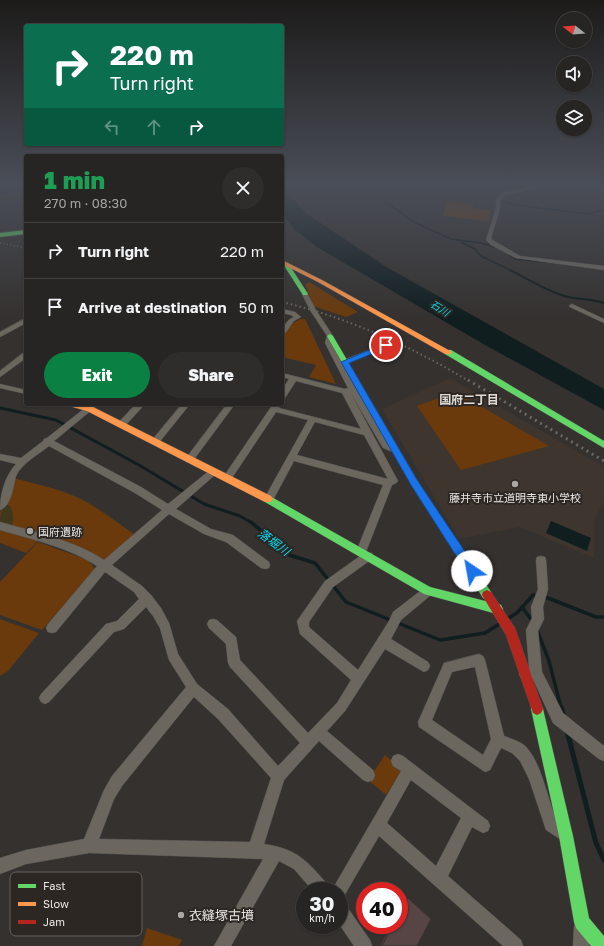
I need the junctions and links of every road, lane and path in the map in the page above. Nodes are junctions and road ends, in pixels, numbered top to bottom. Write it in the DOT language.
graph roads {
  1 [pos="491,229"];
  2 [pos="24,232"];
  3 [pos="0,235"];
  4 [pos="284,264"];
  5 [pos="284,264"];
  6 [pos="604,268"];
  7 [pos="313,278"];
  8 [pos="298,282"];
  9 [pos="572,306"];
  10 [pos="284,311"];
  11 [pos="24,321"];
  12 [pos="604,321"];
  13 [pos="284,331"];
  14 [pos="0,335"];
  15 [pos="330,336"];
  16 [pos="386,345"];
  17 [pos="24,357"];
  18 [pos="344,362"];
  19 [pos="0,375"];
  20 [pos="284,376"];
  21 [pos="294,378"];
  22 [pos="0,386"];
  23 [pos="349,390"];
  24 [pos="24,391"];
  25 [pos="284,393"];
  26 [pos="139,406"];
  27 [pos="184,406"];
  28 [pos="230,406"];
  29 [pos="93,407"];
  30 [pos="276,407"];
  31 [pos="312,420"];
  32 [pos="121,425"];
  33 [pos="366,433"];
  34 [pos="47,441"];
  35 [pos="155,442"];
  36 [pos="604,445"];
  37 [pos="395,450"];
  38 [pos="0,457"];
  39 [pos="292,457"];
  40 [pos="189,460"];
  41 [pos="23,462"];
  42 [pos="213,472"];
  43 [pos="227,479"];
  44 [pos="388,483"];
  45 [pos="269,499"];
  46 [pos="0,506"];
  47 [pos="168,509"];
  48 [pos="0,526"];
  49 [pos="365,554"];
  50 [pos="541,560"];
  51 [pos="265,565"];
  52 [pos="103,567"];
  53 [pos="428,591"];
  54 [pos="147,599"];
  55 [pos="497,609"];
  56 [pos="213,624"];
  57 [pos="52,628"];
  58 [pos="383,641"];
  59 [pos="424,666"];
  60 [pos="531,674"];
  61 [pos="359,679"];
  62 [pos="193,688"];
  63 [pos="45,698"];
  64 [pos="318,732"];
  65 [pos="498,740"];
  66 [pos="308,742"];
  67 [pos="604,754"];
  68 [pos="368,775"];
  69 [pos="278,776"];
  70 [pos="470,816"];
  71 [pos="377,824"];
  72 [pos="483,826"];
  73 [pos="566,836"];
  74 [pos="89,846"];
  75 [pos="255,850"];
  76 [pos="275,853"];
  77 [pos="0,866"];
  78 [pos="438,879"];
  79 [pos="316,882"];
  80 [pos="344,882"];
  81 [pos="582,922"];
  82 [pos="348,923"];
  83 [pos="222,946"];
  84 [pos="364,946"];
  85 [pos="515,946"];
  86 [pos="581,946"];
  87 [pos="602,946"];
  1 -- 6 [label="street"];
  2 -- 3 [label="street"];
  4 -- 7 [label="street"];
  5 -- 8 [label="street"];
  7 -- 8 [label="street"];
  7 -- 36 [label="street"];
  8 -- 15 [label="street"];
  9 -- 12 [label="street"];
  10 -- 13 [label="street"];
  11 -- 14 [label="street"];
  15 -- 18 [label="street"];
  15 -- 23 [label="street"];
  16 -- 18 [label="street"];
  17 -- 19 [label="street"];
  18 -- 37 [label="street"];
  20 -- 21 [label="street"];
  21 -- 23 [label="street"];
  21 -- 25 [label="street"];
  22 -- 24 [label="street"];
  23 -- 33 [label="street"];
  23 -- 37 [label="street"];
  26 -- 32 [label="street"];
  27 -- 35 [label="street"];
  28 -- 40 [label="street"];
  29 -- 32 [label="street"];
  29 -- 34 [label="street"];
  30 -- 31 [label="street"];
  30 -- 43 [label="street"];
  31 -- 33 [label="street"];
  31 -- 39 [label="street"];
  32 -- 35 [label="street"];
  33 -- 44 [label="street"];
  34 -- 41 [label="street"];
  34 -- 47 [label="street"];
  35 -- 40 [label="street"];
  37 -- 55 [label="street"];
  38 -- 41 [label="street"];
  39 -- 44 [label="street"];
  39 -- 45 [label="street"];
  40 -- 42 [label="street"];
  41 -- 46 [label="street"];
  42 -- 43 [label="street"];
  42 -- 47 [label="street"];
  43 -- 45 [label="street"];
  44 -- 49 [label="street"];
  45 -- 49 [label="street"];
  47 -- 51 [label="street"];
  47 -- 52 [label="street"];
  48 -- 52 [label="street"];
  49 -- 53 [label="street"];
  49 -- 61 [label="street"];
  50 -- 60 [label="street"];
  52 -- 54 [label="street"];
  52 -- 57 [label="street"];
  53 -- 55 [label="street"];
  53 -- 58 [label="street"];
  54 -- 62 [label="street"];
  54 -- 63 [label="street"];
  55 -- 60 [label="street"];
  56 -- 66 [label="street"];
  58 -- 59 [label="street"];
  58 -- 61 [label="street"];
  60 -- 67 [label="street"];
  60 -- 73 [label="street"];
  61 -- 64 [label="street"];
  62 -- 69 [label="street"];
  62 -- 74 [label="street"];
  64 -- 66 [label="street"];
  64 -- 68 [label="street"];
  65 -- 65 [label="street"];
  65 -- 73 [label="street"];
  66 -- 69 [label="street"];
  69 -- 75 [label="street"];
  70 -- 71 [label="street"];
  70 -- 72 [label="street"];
  70 -- 78 [label="street"];
  71 -- 78 [label="street"];
  71 -- 80 [label="street"];
  73 -- 81 [label="street"];
  74 -- 75 [label="street"];
  74 -- 77 [label="street"];
  75 -- 76 [label="street"];
  76 -- 79 [label="street"];
  76 -- 83 [label="street"];
  78 -- 85 [label="street"];
  81 -- 86 [label="street"];
  81 -- 87 [label="street"];
  82 -- 84 [label="street"];
}
